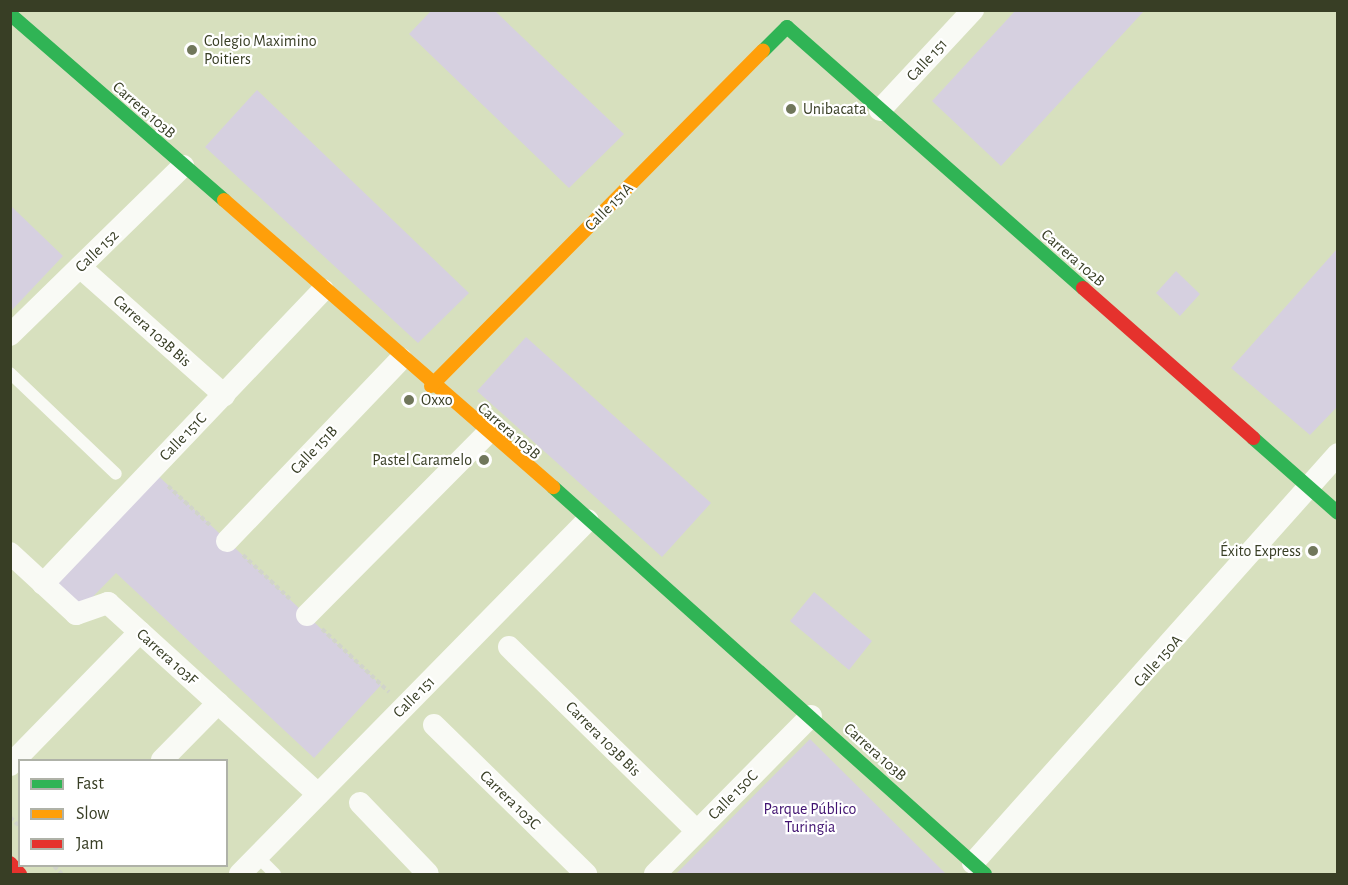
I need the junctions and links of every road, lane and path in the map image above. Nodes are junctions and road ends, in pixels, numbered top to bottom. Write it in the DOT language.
graph roads {
  1 [pos="973,10"];
  2 [pos="10,14"];
  3 [pos="787,27"];
  4 [pos="880,110"];
  5 [pos="183,166"];
  6 [pos="80,267"];
  7 [pos="323,290"];
  8 [pos="12,331"];
  9 [pos="401,360"];
  10 [pos="10,373"];
  11 [pos="431,386"];
  12 [pos="224,395"];
  13 [pos="487,434"];
  14 [pos="1338,454"];
  15 [pos="152,470"];
  16 [pos="116,474"];
  17 [pos="1308,487"];
  18 [pos="1338,513"];
  19 [pos="588,520"];
  20 [pos="227,541"];
  21 [pos="10,553"];
  22 [pos="43,584"];
  23 [pos="307,615"];
  24 [pos="140,632"];
  25 [pos="509,647"];
  26 [pos="218,703"];
  27 [pos="405,706"];
  28 [pos="811,716"];
  29 [pos="434,725"];
  30 [pos="163,759"];
  31 [pos="10,765"];
  32 [pos="318,794"];
  33 [pos="360,803"];
  34 [pos="697,831"];
  35 [pos="258,856"];
  36 [pos="10,863"];
  37 [pos="58,867"];
  38 [pos="979,869"];
  39 [pos="20,874"];
  40 [pos="62,874"];
  41 [pos="240,874"];
  42 [pos="275,874"];
  43 [pos="428,874"];
  44 [pos="586,874"];
  45 [pos="655,874"];
  1 -- 4 [label="street, Calle 151"];
  2 -- 5 [label="street, Carrera 103B"];
  3 -- 4 [label="street, Carrera 102B"];
  3 -- 11 [label="street, Calle 151A"];
  4 -- 17 [label="street, Carrera 102B"];
  5 -- 6 [label="street, Calle 152"];
  5 -- 7 [label="street, Carrera 103B"];
  6 -- 8 [label="street, Calle 152"];
  6 -- 12 [label="street, Carrera 103B Bis"];
  7 -- 9 [label="street, Carrera 103B"];
  7 -- 12 [label="street, Calle 151C"];
  9 -- 11 [label="street, Carrera 103B"];
  9 -- 20 [label="street, Calle 151B"];
  10 -- 16 [label="lane"];
  11 -- 13 [label="street, Carrera 103B"];
  12 -- 15 [label="street, Calle 151C"];
  13 -- 19 [label="street, Carrera 103B"];
  13 -- 23 [label="street"];
  14 -- 17 [label="street, Calle 150A"];
  15 -- 20 [label="path"];
  15 -- 22 [label="street, Calle 151C"];
  17 -- 18 [label="street, Carrera 102B"];
  17 -- 38 [label="street, Calle 150A"];
  19 -- 27 [label="street, Calle 151"];
  19 -- 28 [label="street, Carrera 103B"];
  20 -- 23 [label="path"];
  21 -- 22 [label="street, Carrera 103F"];
  22 -- 24 [label="street, Carrera 103F"];
  23 -- 27 [label="path"];
  24 -- 26 [label="street, Carrera 103F"];
  24 -- 31 [label="street"];
  25 -- 34 [label="street, Carrera 103B Bis"];
  26 -- 30 [label="street"];
  26 -- 32 [label="street, Carrera 103F"];
  27 -- 32 [label="street, Calle 151"];
  28 -- 34 [label="street, Calle 150C"];
  28 -- 38 [label="street, Carrera 103B"];
  29 -- 44 [label="street, Carrera 103C"];
  32 -- 35 [label="street, Calle 151"];
  33 -- 43 [label="street"];
  34 -- 45 [label="street, Calle 150C"];
  35 -- 41 [label="street, Calle 151"];
  35 -- 42 [label="lane"];
  36 -- 39 [label="street"];
  37 -- 40 [label="path"];
}
